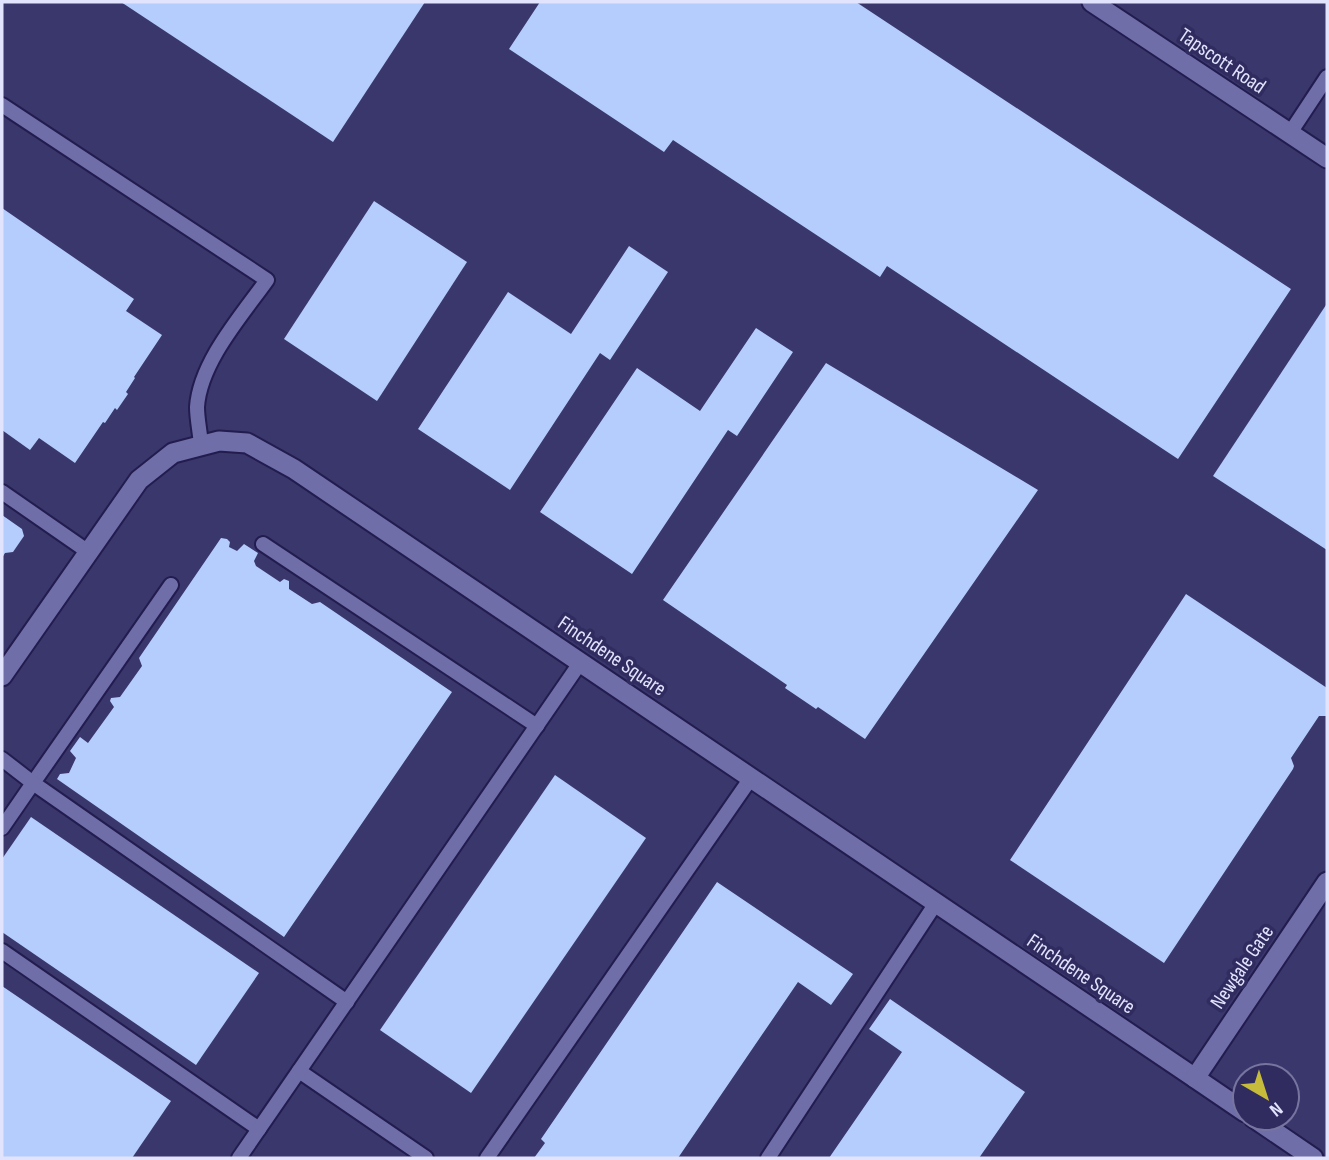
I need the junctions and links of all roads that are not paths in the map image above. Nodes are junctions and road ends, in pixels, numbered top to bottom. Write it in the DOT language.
graph roads {
  1 [pos="1092,2"];
  2 [pos="1327,77"];
  3 [pos="2,105"];
  4 [pos="1290,133"];
  5 [pos="1327,158"];
  6 [pos="201,444"];
  7 [pos="2,492"];
  8 [pos="263,544"];
  9 [pos="90,552"];
  10 [pos="171,585"];
  11 [pos="580,663"];
  12 [pos="2,676"];
  13 [pos="537,726"];
  14 [pos="2,759"];
  15 [pos="751,778"];
  16 [pos="33,783"];
  17 [pos="2,828"];
  18 [pos="1327,882"];
  19 [pos="936,903"];
  20 [pos="2,951"];
  21 [pos="347,1002"];
  22 [pos="299,1071"];
  23 [pos="1195,1078"];
  24 [pos="1231,1102"];
  25 [pos="260,1129"];
  26 [pos="1275,1132"];
  27 [pos="239,1158"];
  28 [pos="426,1158"];
  29 [pos="487,1158"];
  30 [pos="768,1158"];
  31 [pos="1313,1158"];
  1 -- 4 [label="street, Tapscott Road"];
  2 -- 4 [label="lane"];
  3 -- 6 [label="lane"];
  4 -- 5 [label="street, Tapscott Road"];
  6 -- 9 [label="street, Finchdene Square"];
  6 -- 11 [label="street, Finchdene Square"];
  7 -- 9 [label="lane"];
  8 -- 13 [label="lane"];
  9 -- 12 [label="street, Finchdene Square"];
  10 -- 16 [label="lane"];
  11 -- 13 [label="lane"];
  11 -- 15 [label="street, Finchdene Square"];
  13 -- 21 [label="lane"];
  14 -- 16 [label="lane"];
  15 -- 19 [label="street, Finchdene Square"];
  15 -- 29 [label="lane"];
  16 -- 17 [label="lane"];
  16 -- 21 [label="lane"];
  18 -- 23 [label="street, Newgale Gate"];
  19 -- 23 [label="street, Finchdene Square"];
  19 -- 30 [label="lane"];
  20 -- 25 [label="lane"];
  21 -- 22 [label="lane"];
  22 -- 25 [label="lane"];
  22 -- 28 [label="lane"];
  23 -- 24 [label="street, Finchdene Square"];
  25 -- 27 [label="lane"];
  26 -- 31 [label="street"];
}
